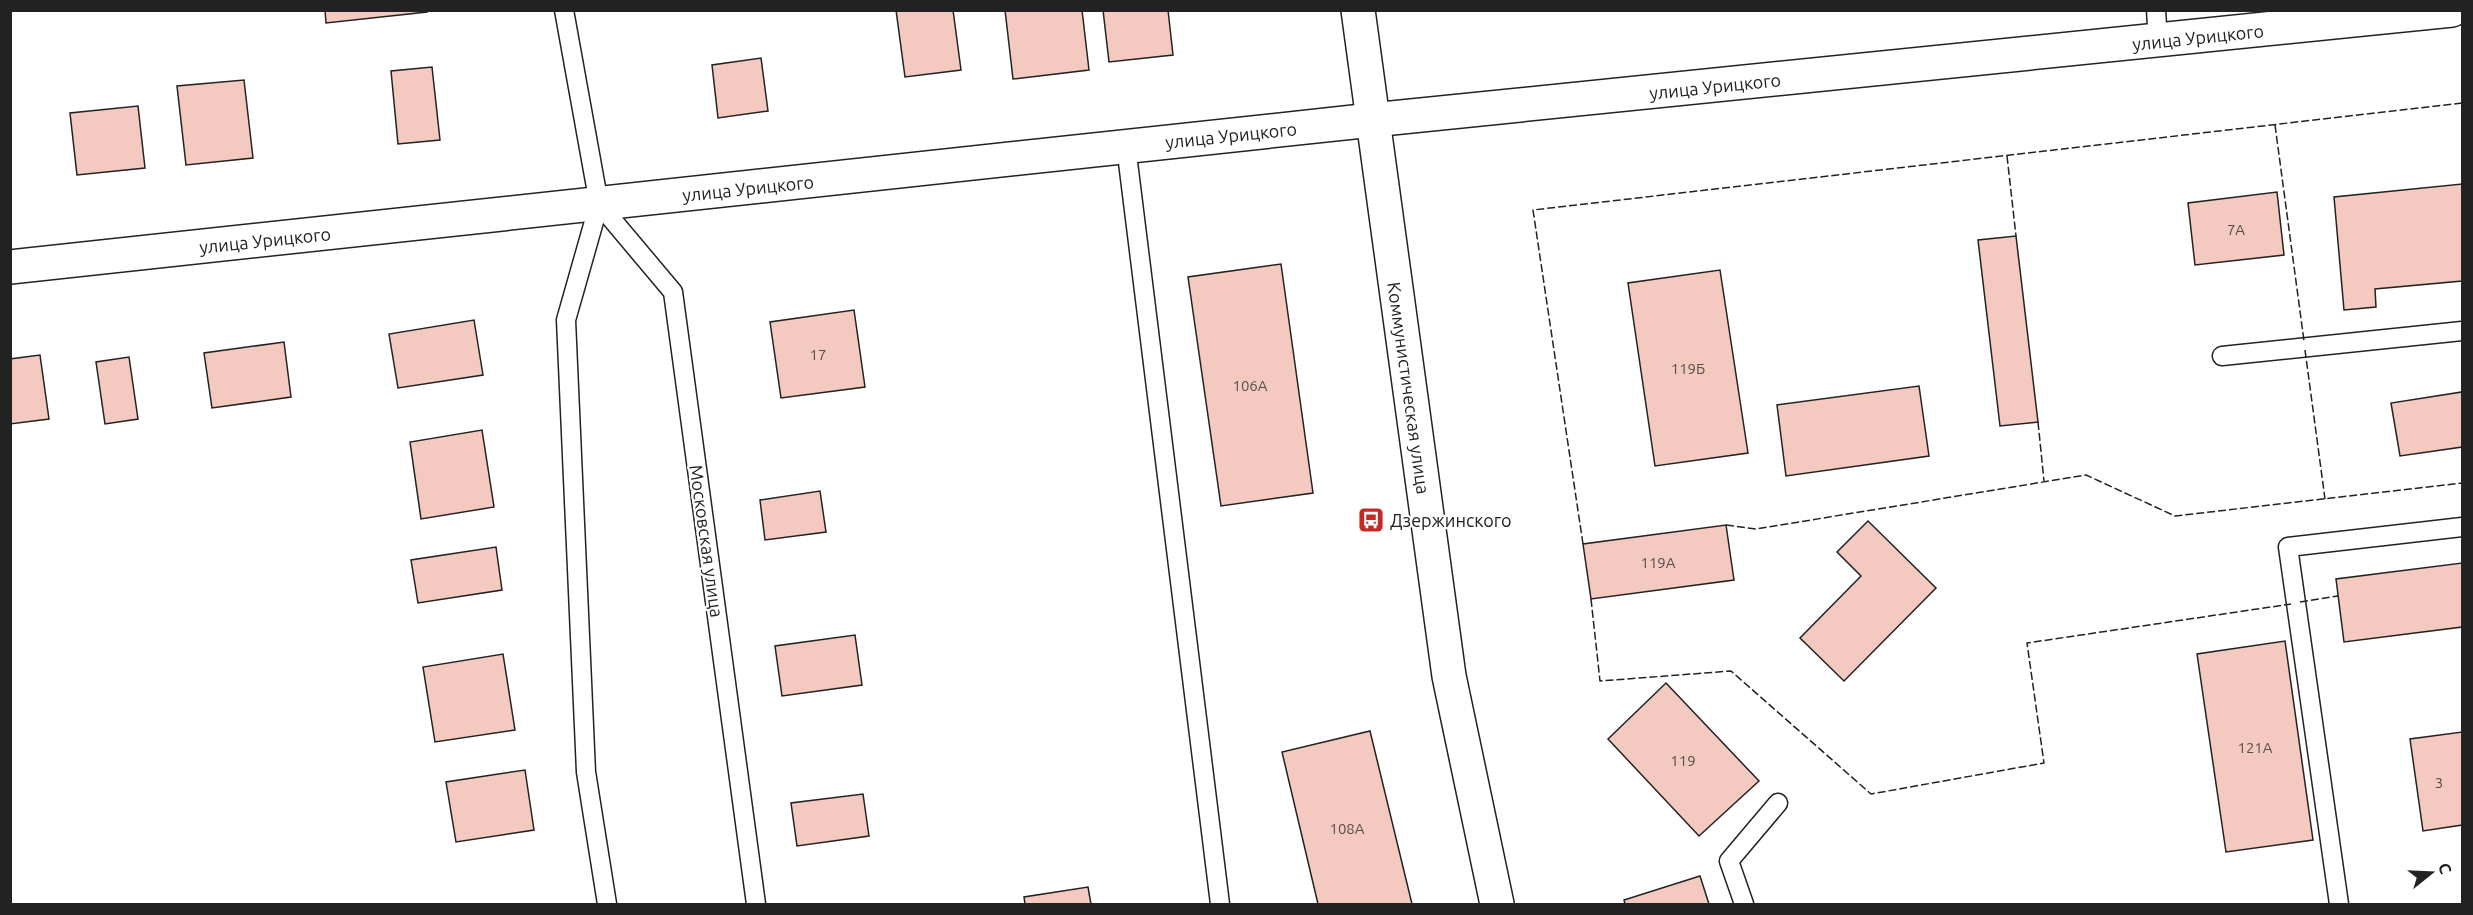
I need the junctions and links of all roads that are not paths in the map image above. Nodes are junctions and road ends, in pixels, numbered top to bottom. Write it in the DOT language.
graph roads {
  1 [pos="564,10"];
  2 [pos="1358,10"];
  3 [pos="2452,10"];
  4 [pos="2157,26"];
  5 [pos="1372,120"];
  6 [pos="1126,146"];
  7 [pos="599,204"];
  8 [pos="10,267"];
  9 [pos="2463,331"];
  10 [pos="2222,356"];
  11 [pos="2463,527"];
  12 [pos="1778,803"];
  13 [pos="607,904"];
  14 [pos="756,904"];
  15 [pos="1220,904"];
  16 [pos="1497,904"];
  17 [pos="1744,904"];
  18 [pos="2339,904"];
  1 -- 7 [label="lane, Московская улица"];
  2 -- 5 [label="street, Коммунистическая улица"];
  3 -- 4 [label="street, улица Урицкого"];
  4 -- 5 [label="street, улица Урицкого"];
  5 -- 6 [label="street, улица Урицкого"];
  5 -- 16 [label="street, Коммунистическая улица"];
  6 -- 7 [label="street, улица Урицкого"];
  6 -- 15 [label="lane"];
  7 -- 8 [label="street, улица Урицкого"];
  7 -- 13 [label="lane, Московская улица"];
  7 -- 14 [label="lane, Московская улица"];
  9 -- 10 [label="lane"];
  11 -- 18 [label="lane"];
  12 -- 17 [label="lane"];
}
